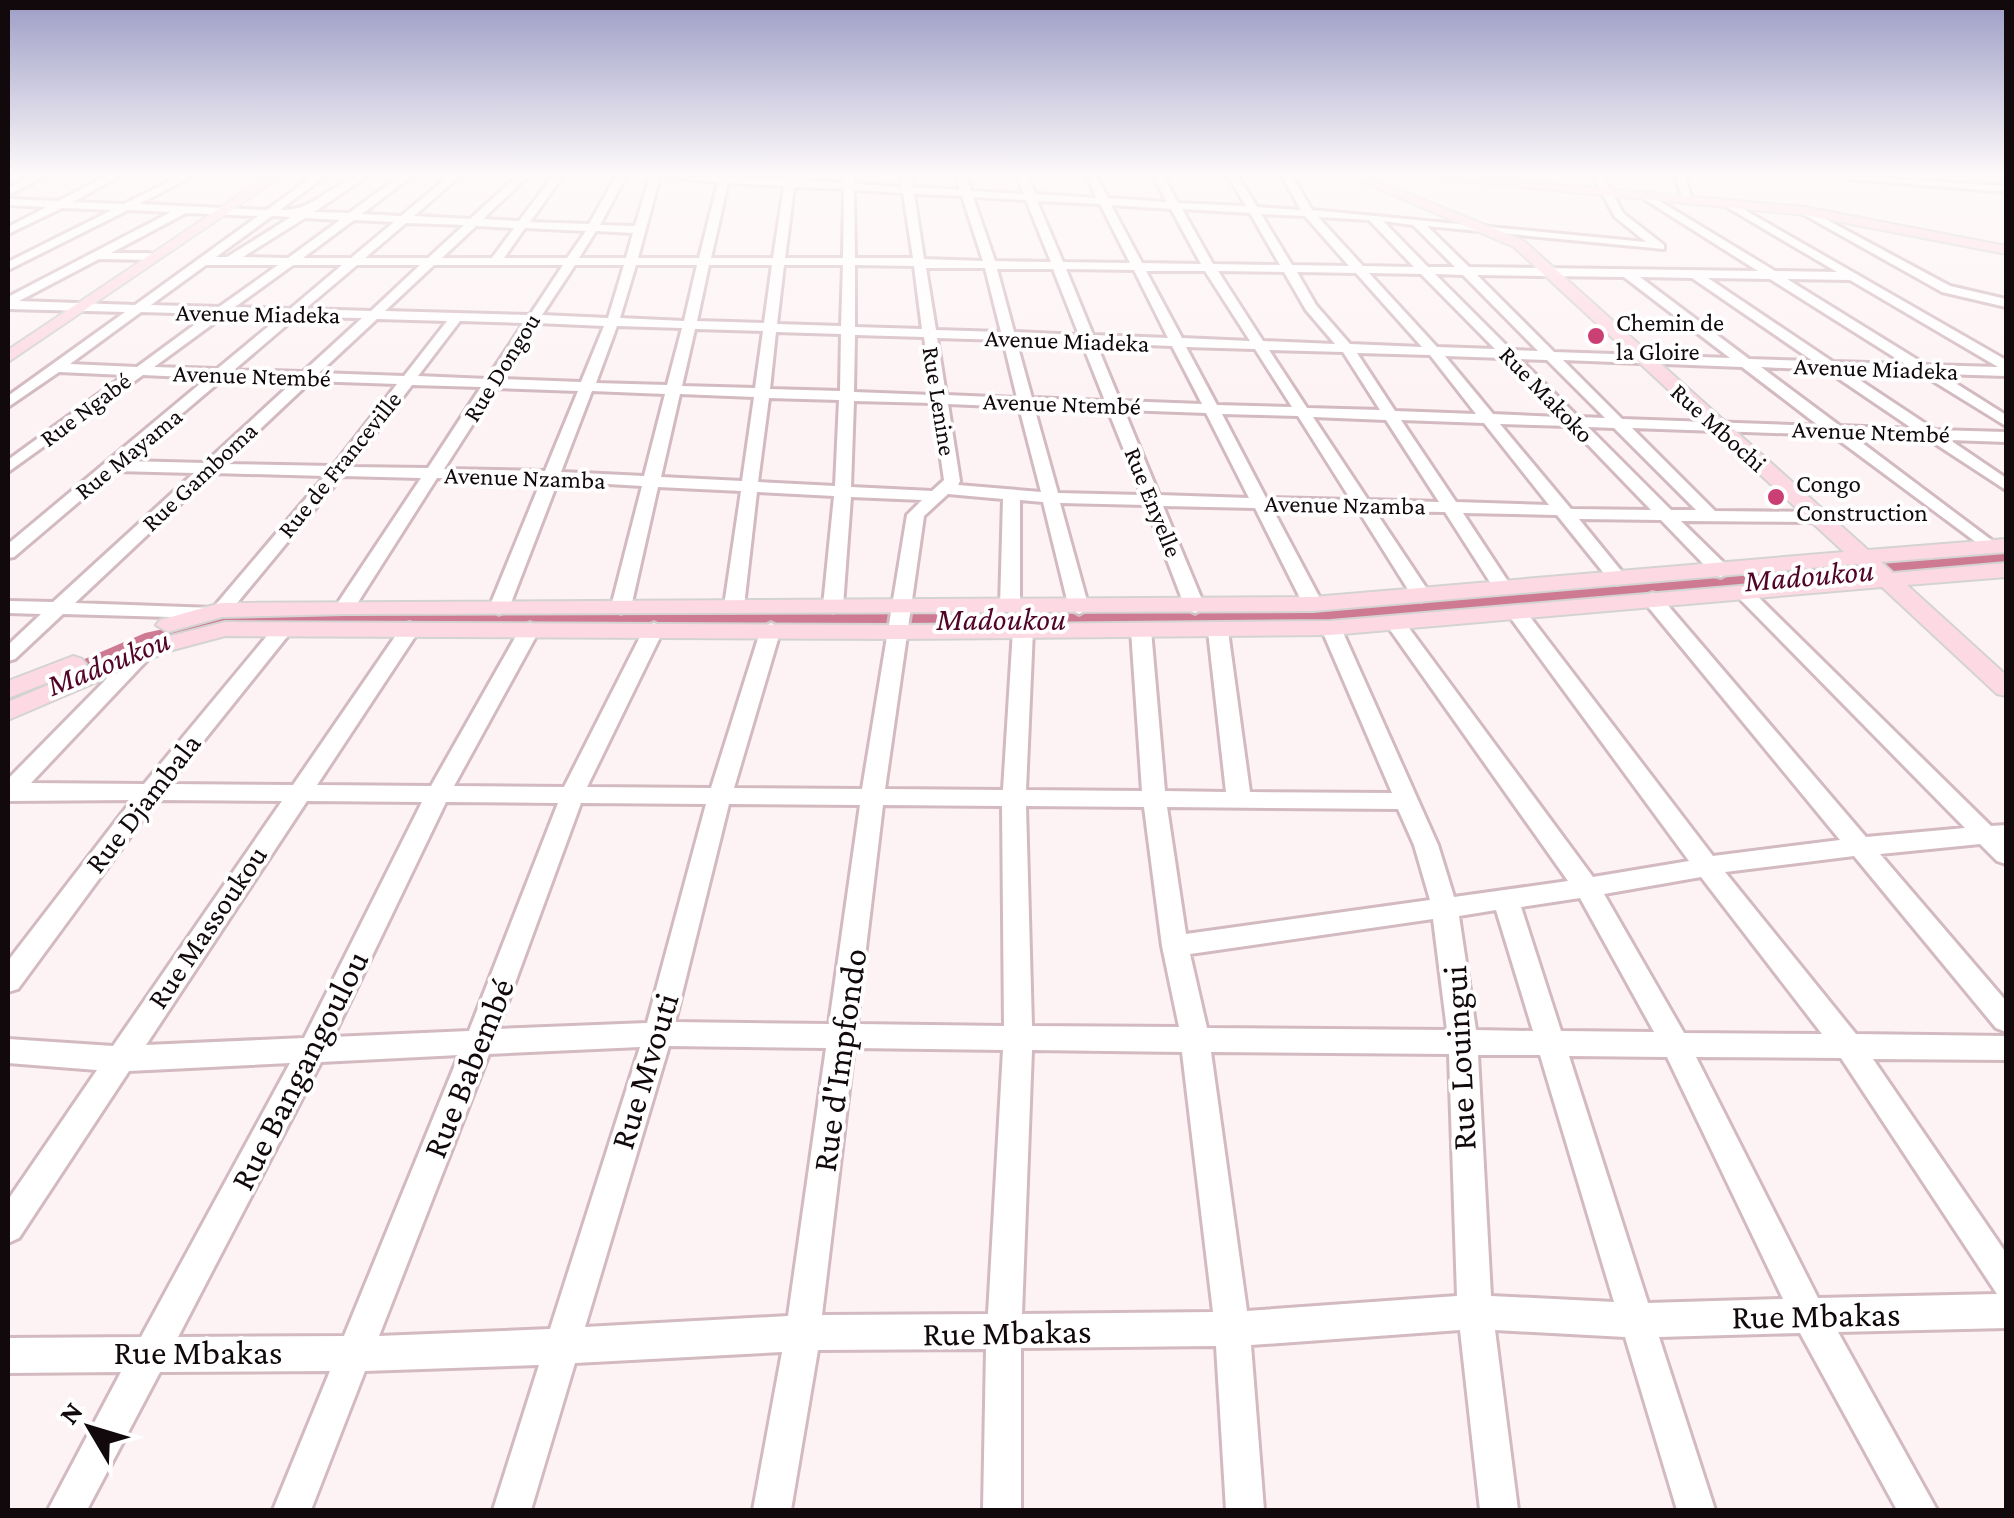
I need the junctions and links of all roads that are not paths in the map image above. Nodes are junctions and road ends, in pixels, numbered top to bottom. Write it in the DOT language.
graph roads {
  1 [pos="47,247"];
  2 [pos="114,247"];
  3 [pos="164,247"];
  4 [pos="167,247"];
  5 [pos="223,247"];
  6 [pos="251,247"];
  7 [pos="306,247"];
  8 [pos="369,247"];
  9 [pos="450,247"];
  10 [pos="506,247"];
  11 [pos="579,247"];
  12 [pos="634,247"];
  13 [pos="708,247"];
  14 [pos="779,247"];
  15 [pos="848,247"];
  16 [pos="918,247"];
  17 [pos="984,247"];
  18 [pos="1051,247"];
  19 [pos="1126,247"];
  20 [pos="1197,247"];
  21 [pos="1272,247"];
  22 [pos="1340,247"];
  23 [pos="1401,247"];
  24 [pos="1443,247"];
  25 [pos="1522,247"];
  26 [pos="1594,247"];
  27 [pos="1650,247"];
  28 [pos="1731,247"];
  29 [pos="1801,247"];
  30 [pos="1870,247"];
  31 [pos="1660,248"];
  32 [pos="8,256"];
  33 [pos="28,256"];
  34 [pos="96,256"];
  35 [pos="148,257"];
  36 [pos="203,261"];
  37 [pos="230,261"];
  38 [pos="287,261"];
  39 [pos="777,261"];
  40 [pos="350,262"];
  41 [pos="568,262"];
  42 [pos="848,262"];
  43 [pos="435,263"];
  44 [pos="494,263"];
  45 [pos="628,263"];
  46 [pos="921,263"];
  47 [pos="704,264"];
  48 [pos="990,265"];
  49 [pos="1058,265"];
  50 [pos="8,266"];
  51 [pos="1135,266"];
  52 [pos="1208,266"];
  53 [pos="1285,267"];
  54 [pos="1360,268"];
  55 [pos="1424,269"];
  56 [pos="1468,270"];
  57 [pos="1548,270"];
  58 [pos="1624,272"];
  59 [pos="1693,273"];
  60 [pos="1776,274"];
  61 [pos="1850,276"];
  62 [pos="2006,303"];
  63 [pos="8,304"];
  64 [pos="76,308"];
  65 [pos="130,311"];
  66 [pos="218,312"];
  67 [pos="293,314"];
  68 [pos="376,315"];
  69 [pos="456,318"];
  70 [pos="531,318"];
  71 [pos="612,322"];
  72 [pos="690,326"];
  73 [pos="770,328"];
  74 [pos="852,331"];
  75 [pos="930,334"];
  76 [pos="1008,339"];
  77 [pos="1089,340"];
  78 [pos="1177,343"];
  79 [pos="1260,346"];
  80 [pos="8,348"];
  81 [pos="1348,350"];
  82 [pos="1434,352"];
  83 [pos="1511,356"];
  84 [pos="1556,356"];
  85 [pos="8,357"];
  86 [pos="1646,360"];
  87 [pos="1747,364"];
  88 [pos="1833,367"];
  89 [pos="56,368"];
  90 [pos="1925,369"];
  91 [pos="2006,369"];
  92 [pos="137,370"];
  93 [pos="225,374"];
  94 [pos="305,377"];
  95 [pos="406,380"];
  96 [pos="494,382"];
  97 [pos="586,386"];
  98 [pos="674,390"];
  99 [pos="762,392"];
  100 [pos="848,395"];
  101 [pos="938,398"];
  102 [pos="8,403"];
  103 [pos="1024,403"];
  104 [pos="1112,404"];
  105 [pos="1211,408"];
  106 [pos="1303,411"];
  107 [pos="1388,416"];
  108 [pos="1484,418"];
  109 [pos="2006,421"];
  110 [pos="1573,422"];
  111 [pos="1617,422"];
  112 [pos="1718,426"];
  113 [pos="1836,429"];
  114 [pos="1932,434"];
  115 [pos="2006,437"];
  116 [pos="112,466"];
  117 [pos="8,467"];
  118 [pos="208,468"];
  119 [pos="338,471"];
  120 [pos="432,474"];
  121 [pos="551,476"];
  122 [pos="651,482"];
  123 [pos="749,485"];
  124 [pos="2006,486"];
  125 [pos="847,488"];
  126 [pos="943,492"];
  127 [pos="1012,494"];
  128 [pos="1050,498"];
  129 [pos="1153,499"];
  130 [pos="1259,502"];
  131 [pos="1366,505"];
  132 [pos="1448,507"];
  133 [pos="1563,512"];
  134 [pos="1711,516"];
  135 [pos="1668,517"];
  136 [pos="1819,517"];
  137 [pos="1997,546"];
  138 [pos="8,553"];
  139 [pos="1876,570"];
  140 [pos="2006,570"];
  141 [pos="1721,571"];
  142 [pos="1618,578"];
  143 [pos="1502,586"];
  144 [pos="1743,593"];
  145 [pos="1422,595"];
  146 [pos="1652,599"];
  147 [pos="58,606"];
  148 [pos="734,606"];
  149 [pos="833,606"];
  150 [pos="1195,606"];
  151 [pos="8,607"];
  152 [pos="345,607"];
  153 [pos="621,607"];
  154 [pos="500,608"];
  155 [pos="1079,608"];
  156 [pos="213,611"];
  157 [pos="1517,613"];
  158 [pos="1322,616"];
  159 [pos="902,618"];
  160 [pos="1016,618"];
  161 [pos="1396,624"];
  162 [pos="284,629"];
  163 [pos="410,629"];
  164 [pos="530,629"];
  165 [pos="654,629"];
  166 [pos="772,630"];
  167 [pos="1141,630"];
  168 [pos="1218,631"];
  169 [pos="144,652"];
  170 [pos="8,655"];
  171 [pos="2006,688"];
  172 [pos="8,690"];
  173 [pos="8,712"];
  174 [pos="151,791"];
  175 [pos="8,792"];
  176 [pos="298,792"];
  177 [pos="573,792"];
  178 [pos="438,794"];
  179 [pos="873,796"];
  180 [pos="1014,797"];
  181 [pos="718,798"];
  182 [pos="1154,798"];
  183 [pos="1239,799"];
  184 [pos="1406,802"];
  185 [pos="1996,834"];
  186 [pos="1858,844"];
  187 [pos="2006,855"];
  188 [pos="1707,867"];
  189 [pos="1588,888"];
  190 [pos="1506,900"];
  191 [pos="1445,909"];
  192 [pos="1175,946"];
  193 [pos="8,981"];
  194 [pos="2006,1020"];
  195 [pos="658,1034"];
  196 [pos="1018,1036"];
  197 [pos="1195,1037"];
  198 [pos="840,1038"];
  199 [pos="1463,1041"];
  200 [pos="1552,1042"];
  201 [pos="1676,1045"];
  202 [pos="477,1046"];
  203 [pos="1850,1048"];
  204 [pos="2006,1048"];
  205 [pos="8,1051"];
  206 [pos="312,1051"];
  207 [pos="118,1059"];
  208 [pos="8,1227"];
  209 [pos="2006,1280"];
  210 [pos="2006,1311"];
  211 [pos="1476,1312"];
  212 [pos="1808,1314"];
  213 [pos="1639,1320"];
  214 [pos="1232,1328"];
  215 [pos="802,1333"];
  216 [pos="1004,1334"];
  217 [pos="559,1345"];
  218 [pos="152,1351"];
  219 [pos="354,1352"];
  220 [pos="8,1354"];
  221 [pos="67,1510"];
  222 [pos="292,1510"];
  223 [pos="512,1510"];
  224 [pos="772,1510"];
  225 [pos="1002,1510"];
  226 [pos="1245,1510"];
  227 [pos="1499,1510"];
  228 [pos="1696,1510"];
  229 [pos="1918,1510"];
  1 -- 33 [label="street"];
  2 -- 34 [label="street"];
  3 -- 35 [label="main road"];
  4 -- 64 [label="main road"];
  5 -- 36 [label="street"];
  6 -- 37 [label="street"];
  7 -- 38 [label="street, Rue Ngabé"];
  8 -- 40 [label="street, Rue Mayama"];
  9 -- 43 [label="street, Rue Gamboma"];
  10 -- 44 [label="street"];
  11 -- 41 [label="street, Rue Dongou"];
  12 -- 45 [label="street"];
  13 -- 47 [label="street"];
  14 -- 39 [label="street"];
  15 -- 42 [label="street"];
  16 -- 46 [label="street, Rue Lenine"];
  17 -- 48 [label="street"];
  18 -- 49 [label="street, Rue Enyelle"];
  19 -- 51 [label="street, Rue Louingui"];
  20 -- 52 [label="street"];
  21 -- 53 [label="street"];
  22 -- 54 [label="street"];
  23 -- 55 [label="street, Rue Makoko"];
  24 -- 56 [label="street"];
  25 -- 57 [label="main road, Rue Mbochi"];
  26 -- 58 [label="street"];
  27 -- 31 [label="street"];
  28 -- 60 [label="street"];
  29 -- 61 [label="street"];
  30 -- 62 [label="street"];
  31 -- 59 [label="street"];
  32 -- 33 [label="street"];
  33 -- 34 [label="street"];
  33 -- 50 [label="street"];
  34 -- 35 [label="street"];
  34 -- 63 [label="street"];
  35 -- 64 [label="main road"];
  36 -- 37 [label="street"];
  36 -- 65 [label="street"];
  37 -- 38 [label="street"];
  38 -- 40 [label="street"];
  38 -- 66 [label="street, Rue Ngabé"];
  39 -- 42 [label="street"];
  39 -- 47 [label="street"];
  39 -- 73 [label="street"];
  40 -- 43 [label="street"];
  40 -- 67 [label="street, Rue Mayama"];
  41 -- 44 [label="street"];
  41 -- 45 [label="street"];
  41 -- 70 [label="street, Rue Dongou"];
  42 -- 46 [label="street"];
  42 -- 74 [label="street"];
  43 -- 44 [label="street"];
  43 -- 68 [label="street, Rue Gamboma"];
  45 -- 47 [label="street"];
  45 -- 71 [label="street"];
  46 -- 48 [label="street"];
  46 -- 75 [label="street, Rue Lenine"];
  47 -- 72 [label="street"];
  48 -- 49 [label="street"];
  48 -- 76 [label="street"];
  49 -- 51 [label="street"];
  49 -- 77 [label="street, Rue Enyelle"];
  51 -- 52 [label="street"];
  51 -- 78 [label="street, Rue Louingui"];
  52 -- 53 [label="street"];
  52 -- 79 [label="street"];
  53 -- 54 [label="street"];
  53 -- 81 [label="street"];
  54 -- 55 [label="street"];
  54 -- 82 [label="street"];
  55 -- 56 [label="street"];
  55 -- 83 [label="street, Rue Makoko"];
  56 -- 57 [label="street"];
  56 -- 84 [label="street"];
  57 -- 58 [label="street"];
  57 -- 86 [label="main road, Rue Mbochi"];
  58 -- 59 [label="street"];
  58 -- 87 [label="street"];
  59 -- 60 [label="street"];
  59 -- 88 [label="street"];
  60 -- 61 [label="street"];
  60 -- 90 [label="street"];
  61 -- 91 [label="street"];
  63 -- 64 [label="street, Avenue Miadeka"];
  64 -- 65 [label="street, Avenue Miadeka"];
  64 -- 80 [label="main road"];
  64 -- 85 [label="main road"];
  65 -- 66 [label="street, Avenue Miadeka"];
  65 -- 89 [label="street"];
  66 -- 67 [label="street, Avenue Miadeka"];
  66 -- 92 [label="street, Rue Ngabé"];
  67 -- 68 [label="street, Avenue Miadeka"];
  67 -- 93 [label="street, Rue Mayama"];
  68 -- 69 [label="street, Avenue Miadeka"];
  68 -- 94 [label="street, Rue Gamboma"];
  69 -- 70 [label="street, Avenue Miadeka"];
  69 -- 95 [label="street, Rue de Franceville"];
  70 -- 71 [label="street, Avenue Miadeka"];
  70 -- 96 [label="street, Rue Dongou"];
  71 -- 72 [label="street, Avenue Miadeka"];
  71 -- 97 [label="street"];
  72 -- 73 [label="street, Avenue Miadeka"];
  72 -- 98 [label="street"];
  73 -- 74 [label="street, Avenue Miadeka"];
  73 -- 99 [label="street"];
  74 -- 75 [label="street, Avenue Miadeka"];
  74 -- 100 [label="street"];
  75 -- 76 [label="street, Avenue Miadeka"];
  75 -- 101 [label="street, Rue Lenine"];
  76 -- 77 [label="street, Avenue Miadeka"];
  76 -- 103 [label="street"];
  77 -- 78 [label="street, Avenue Miadeka"];
  77 -- 104 [label="street, Rue Enyelle"];
  78 -- 79 [label="street, Avenue Miadeka"];
  78 -- 105 [label="street, Rue Louingui"];
  79 -- 81 [label="street, Avenue Miadeka"];
  79 -- 106 [label="street"];
  81 -- 82 [label="street, Avenue Miadeka"];
  81 -- 107 [label="street"];
  82 -- 83 [label="street, Avenue Miadeka"];
  82 -- 108 [label="street"];
  83 -- 84 [label="street, Avenue Miadeka"];
  83 -- 110 [label="street, Rue Makoko"];
  84 -- 86 [label="street, Avenue Miadeka"];
  84 -- 111 [label="street"];
  86 -- 87 [label="street, Avenue Miadeka"];
  86 -- 112 [label="main road, Rue Mbochi"];
  87 -- 88 [label="street, Avenue Miadeka"];
  87 -- 113 [label="street"];
  88 -- 90 [label="street, Avenue Miadeka"];
  88 -- 114 [label="street"];
  89 -- 92 [label="street, Avenue Ntembé"];
  89 -- 102 [label="street"];
  90 -- 91 [label="street, Avenue Miadeka"];
  90 -- 109 [label="street"];
  92 -- 93 [label="street, Avenue Ntembé"];
  92 -- 117 [label="street, Rue Ngabé"];
  93 -- 94 [label="street, Avenue Ntembé"];
  93 -- 116 [label="street, Rue Mayama"];
  94 -- 95 [label="street, Avenue Ntembé"];
  94 -- 118 [label="street, Rue Gamboma"];
  95 -- 96 [label="street, Avenue Ntembé"];
  95 -- 119 [label="street, Rue de Franceville"];
  96 -- 97 [label="street, Avenue Ntembé"];
  96 -- 120 [label="street, Rue Dongou"];
  97 -- 98 [label="street, Avenue Ntembé"];
  97 -- 121 [label="street"];
  98 -- 99 [label="street, Avenue Ntembé"];
  98 -- 122 [label="street"];
  99 -- 100 [label="street, Avenue Ntembé"];
  99 -- 123 [label="street"];
  100 -- 101 [label="street, Avenue Ntembé"];
  100 -- 125 [label="street"];
  101 -- 103 [label="street, Avenue Ntembé"];
  101 -- 126 [label="street, Rue Lenine"];
  103 -- 104 [label="street, Avenue Ntembé"];
  103 -- 128 [label="street"];
  104 -- 105 [label="street, Avenue Ntembé"];
  104 -- 129 [label="street, Rue Enyelle"];
  105 -- 106 [label="street, Avenue Ntembé"];
  105 -- 130 [label="street, Rue Louingui"];
  106 -- 107 [label="street, Avenue Ntembé"];
  106 -- 131 [label="street"];
  107 -- 108 [label="street, Avenue Ntembé"];
  107 -- 132 [label="street"];
  108 -- 110 [label="street, Avenue Ntembé"];
  108 -- 133 [label="street"];
  110 -- 111 [label="street, Avenue Ntembé"];
  110 -- 135 [label="street, Rue Makoko"];
  111 -- 112 [label="street, Avenue Ntembé"];
  111 -- 134 [label="street"];
  112 -- 113 [label="street, Avenue Ntembé"];
  112 -- 136 [label="main road, Rue Mbochi"];
  113 -- 114 [label="street, Avenue Ntembé"];
  113 -- 137 [label="street"];
  114 -- 115 [label="street, Avenue Ntembé"];
  114 -- 124 [label="street"];
  116 -- 118 [label="street, Avenue Nzamba"];
  116 -- 138 [label="street, Rue Mayama"];
  118 -- 119 [label="street, Avenue Nzamba"];
  118 -- 147 [label="street, Rue Gamboma"];
  119 -- 120 [label="street, Avenue Nzamba"];
  119 -- 156 [label="street, Rue de Franceville"];
  120 -- 121 [label="street, Avenue Nzamba"];
  120 -- 152 [label="street, Rue Dongou"];
  121 -- 122 [label="street, Avenue Nzamba"];
  121 -- 154 [label="street"];
  122 -- 123 [label="street, Avenue Nzamba"];
  122 -- 153 [label="street"];
  123 -- 125 [label="street, Avenue Nzamba"];
  123 -- 148 [label="street"];
  125 -- 126 [label="street, Avenue Nzamba"];
  125 -- 149 [label="street"];
  126 -- 127 [label="street, Avenue Nzamba"];
  126 -- 159 [label="street, Rue Lenine"];
  127 -- 128 [label="street, Avenue Nzamba"];
  127 -- 160 [label="street"];
  128 -- 129 [label="street, Avenue Nzamba"];
  128 -- 155 [label="street"];
  129 -- 130 [label="street, Avenue Nzamba"];
  129 -- 150 [label="street, Rue Enyelle"];
  130 -- 131 [label="street, Avenue Nzamba"];
  130 -- 158 [label="street, Rue Louingui"];
  131 -- 132 [label="street, Avenue Nzamba"];
  131 -- 145 [label="street"];
  132 -- 133 [label="street, Avenue Nzamba"];
  132 -- 143 [label="street"];
  133 -- 135 [label="street, Avenue Nzamba"];
  133 -- 142 [label="street"];
  134 -- 135 [label="street, Avenue Nzamba"];
  134 -- 136 [label="street, Avenue Nzamba"];
  135 -- 141 [label="street, Rue Makoko"];
  136 -- 139 [label="main road, Rue Mbochi"];
  137 -- 139 [label="main road"];
  139 -- 140 [label="main road"];
  139 -- 141 [label="main road"];
  139 -- 144 [label="main road"];
  139 -- 171 [label="main road, Rue Mbochi"];
  141 -- 142 [label="main road"];
  142 -- 143 [label="main road"];
  143 -- 145 [label="main road"];
  144 -- 146 [label="main road"];
  144 -- 185 [label="street"];
  145 -- 158 [label="main road"];
  146 -- 157 [label="main road"];
  146 -- 186 [label="street"];
  147 -- 151 [label="street"];
  147 -- 156 [label="street"];
  147 -- 170 [label="street, Rue Gamboma"];
  148 -- 149 [label="main road"];
  148 -- 153 [label="main road"];
  149 -- 159 [label="main road"];
  150 -- 155 [label="main road"];
  150 -- 158 [label="main road"];
  152 -- 154 [label="main road"];
  152 -- 156 [label="main road"];
  153 -- 154 [label="main road"];
  155 -- 160 [label="main road"];
  156 -- 172 [label="main road"];
  157 -- 161 [label="main road"];
  157 -- 188 [label="street"];
  158 -- 161 [label="main road"];
  158 -- 168 [label="main road"];
  158 -- 184 [label="street, Rue Louingui"];
  159 -- 160 [label="main road"];
  159 -- 166 [label="main road"];
  159 -- 179 [label="street, Rue d'Impfondo"];
  160 -- 167 [label="main road"];
  160 -- 180 [label="street"];
  161 -- 189 [label="street"];
  162 -- 163 [label="main road"];
  162 -- 169 [label="main road"];
  162 -- 174 [label="street, Rue Djambala"];
  163 -- 164 [label="main road"];
  163 -- 176 [label="street, Rue Massoukou"];
  164 -- 165 [label="main road"];
  164 -- 178 [label="street, Rue Bangangoulou"];
  165 -- 166 [label="main road"];
  165 -- 177 [label="street, Rue Babembé"];
  166 -- 181 [label="street, Rue Mvouti"];
  167 -- 168 [label="main road"];
  167 -- 182 [label="street"];
  168 -- 183 [label="street"];
  169 -- 173 [label="main road"];
  169 -- 175 [label="street"];
  174 -- 175 [label="street"];
  174 -- 176 [label="street"];
  174 -- 193 [label="street, Rue Djambala"];
  176 -- 178 [label="street"];
  176 -- 207 [label="street, Rue Massoukou"];
  177 -- 178 [label="street"];
  177 -- 181 [label="street"];
  177 -- 202 [label="street, Rue Babembé"];
  178 -- 206 [label="street, Rue Bangangoulou"];
  179 -- 180 [label="street"];
  179 -- 181 [label="street"];
  179 -- 198 [label="street, Rue d'Impfondo"];
  180 -- 182 [label="street"];
  180 -- 196 [label="street"];
  181 -- 195 [label="street, Rue Mvouti"];
  182 -- 183 [label="street"];
  182 -- 192 [label="street"];
  183 -- 184 [label="street"];
  184 -- 191 [label="street, Rue Louingui"];
  185 -- 186 [label="street"];
  185 -- 187 [label="street"];
  186 -- 188 [label="street"];
  186 -- 194 [label="street"];
  188 -- 189 [label="street"];
  188 -- 203 [label="street"];
  189 -- 190 [label="street"];
  189 -- 201 [label="street"];
  190 -- 191 [label="street"];
  190 -- 200 [label="street"];
  191 -- 192 [label="street"];
  191 -- 199 [label="street, Rue Louingui"];
  192 -- 197 [label="street"];
  195 -- 198 [label="street"];
  195 -- 202 [label="street"];
  195 -- 217 [label="street, Rue Mvouti"];
  196 -- 197 [label="street"];
  196 -- 198 [label="street"];
  196 -- 216 [label="street"];
  197 -- 199 [label="street"];
  197 -- 214 [label="street"];
  198 -- 215 [label="street, Rue d'Impfondo"];
  199 -- 200 [label="street"];
  199 -- 211 [label="street, Rue Louingui"];
  200 -- 201 [label="street"];
  200 -- 213 [label="street"];
  201 -- 203 [label="street"];
  201 -- 212 [label="street"];
  202 -- 206 [label="street"];
  202 -- 219 [label="street, Rue Babembé"];
  203 -- 204 [label="street"];
  203 -- 209 [label="street"];
  205 -- 207 [label="street"];
  206 -- 207 [label="street"];
  206 -- 218 [label="street, Rue Bangangoulou"];
  207 -- 208 [label="street, Rue Massoukou"];
  210 -- 212 [label="street, Rue Mbakas"];
  211 -- 213 [label="street, Rue Mbakas"];
  211 -- 214 [label="street, Rue Mbakas"];
  211 -- 227 [label="street, Rue Louingui"];
  212 -- 213 [label="street, Rue Mbakas"];
  212 -- 229 [label="street"];
  213 -- 228 [label="street"];
  214 -- 216 [label="street, Rue Mbakas"];
  214 -- 226 [label="street"];
  215 -- 216 [label="street, Rue Mbakas"];
  215 -- 217 [label="street, Rue Mbakas"];
  215 -- 224 [label="street, Rue d'Impfondo"];
  216 -- 225 [label="street"];
  217 -- 219 [label="street, Rue Mbakas"];
  217 -- 223 [label="street, Rue Mvouti"];
  218 -- 219 [label="street, Rue Mbakas"];
  218 -- 220 [label="street, Rue Mbakas"];
  218 -- 221 [label="street, Rue Bangangoulou"];
  219 -- 222 [label="street, Rue Babembé"];
}
